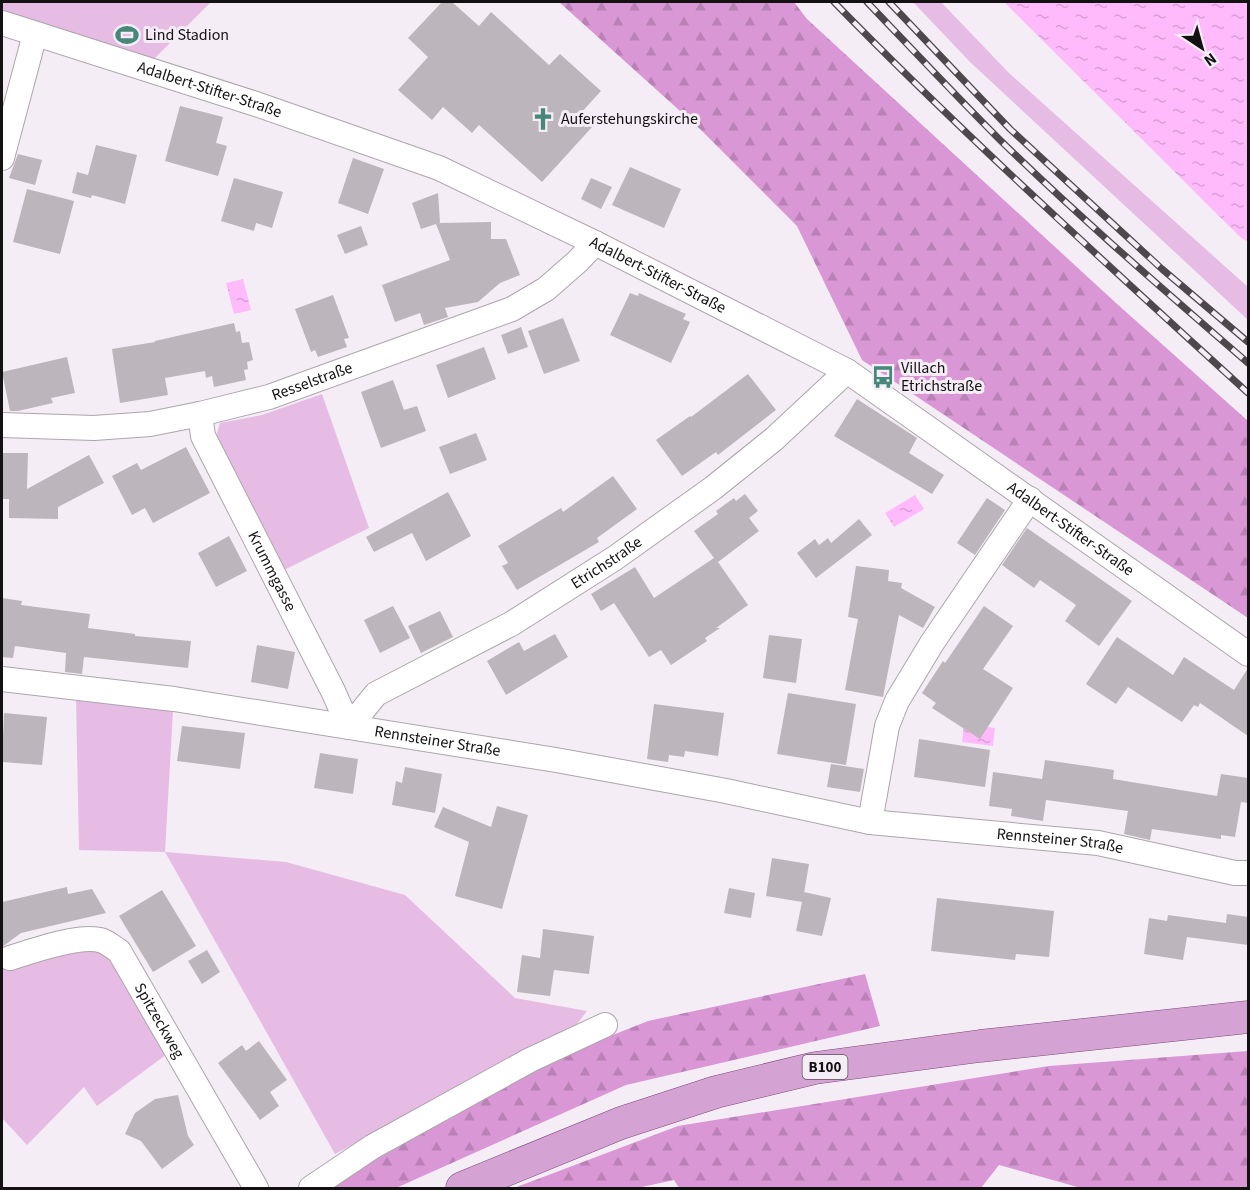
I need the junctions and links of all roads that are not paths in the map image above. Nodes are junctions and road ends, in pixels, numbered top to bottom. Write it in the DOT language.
graph roads {
  1 [pos="2,23"];
  2 [pos="35,34"];
  3 [pos="2,158"];
  4 [pos="594,243"];
  5 [pos="847,371"];
  6 [pos="200,414"];
  7 [pos="2,425"];
  8 [pos="1030,499"];
  9 [pos="1248,654"];
  10 [pos="2,679"];
  11 [pos="349,728"];
  12 [pos="870,822"];
  13 [pos="1248,873"];
  14 [pos="10,958"];
  15 [pos="1248,1017"];
  16 [pos="605,1025"];
  17 [pos="256,1188"];
  18 [pos="311,1188"];
  19 [pos="462,1188"];
  1 -- 2 [label="street, Adalbert-Stifter-Straße"];
  2 -- 3 [label="street"];
  2 -- 4 [label="street, Adalbert-Stifter-Straße"];
  4 -- 5 [label="street, Adalbert-Stifter-Straße"];
  4 -- 6 [label="street, Resselstraße"];
  5 -- 8 [label="street, Adalbert-Stifter-Straße"];
  5 -- 11 [label="street, Etrichstraße"];
  6 -- 7 [label="street, Resselstraße"];
  6 -- 11 [label="street, Krummgasse"];
  8 -- 9 [label="street, Adalbert-Stifter-Straße"];
  8 -- 12 [label="street"];
  10 -- 11 [label="street, Rennsteiner Straße"];
  11 -- 12 [label="street, Rennsteiner Straße"];
  12 -- 13 [label="street, Rennsteiner Straße"];
  14 -- 17 [label="street, Spitzeckweg"];
  15 -- 19 [label="main road, B100"];
  16 -- 18 [label="street"];
}
